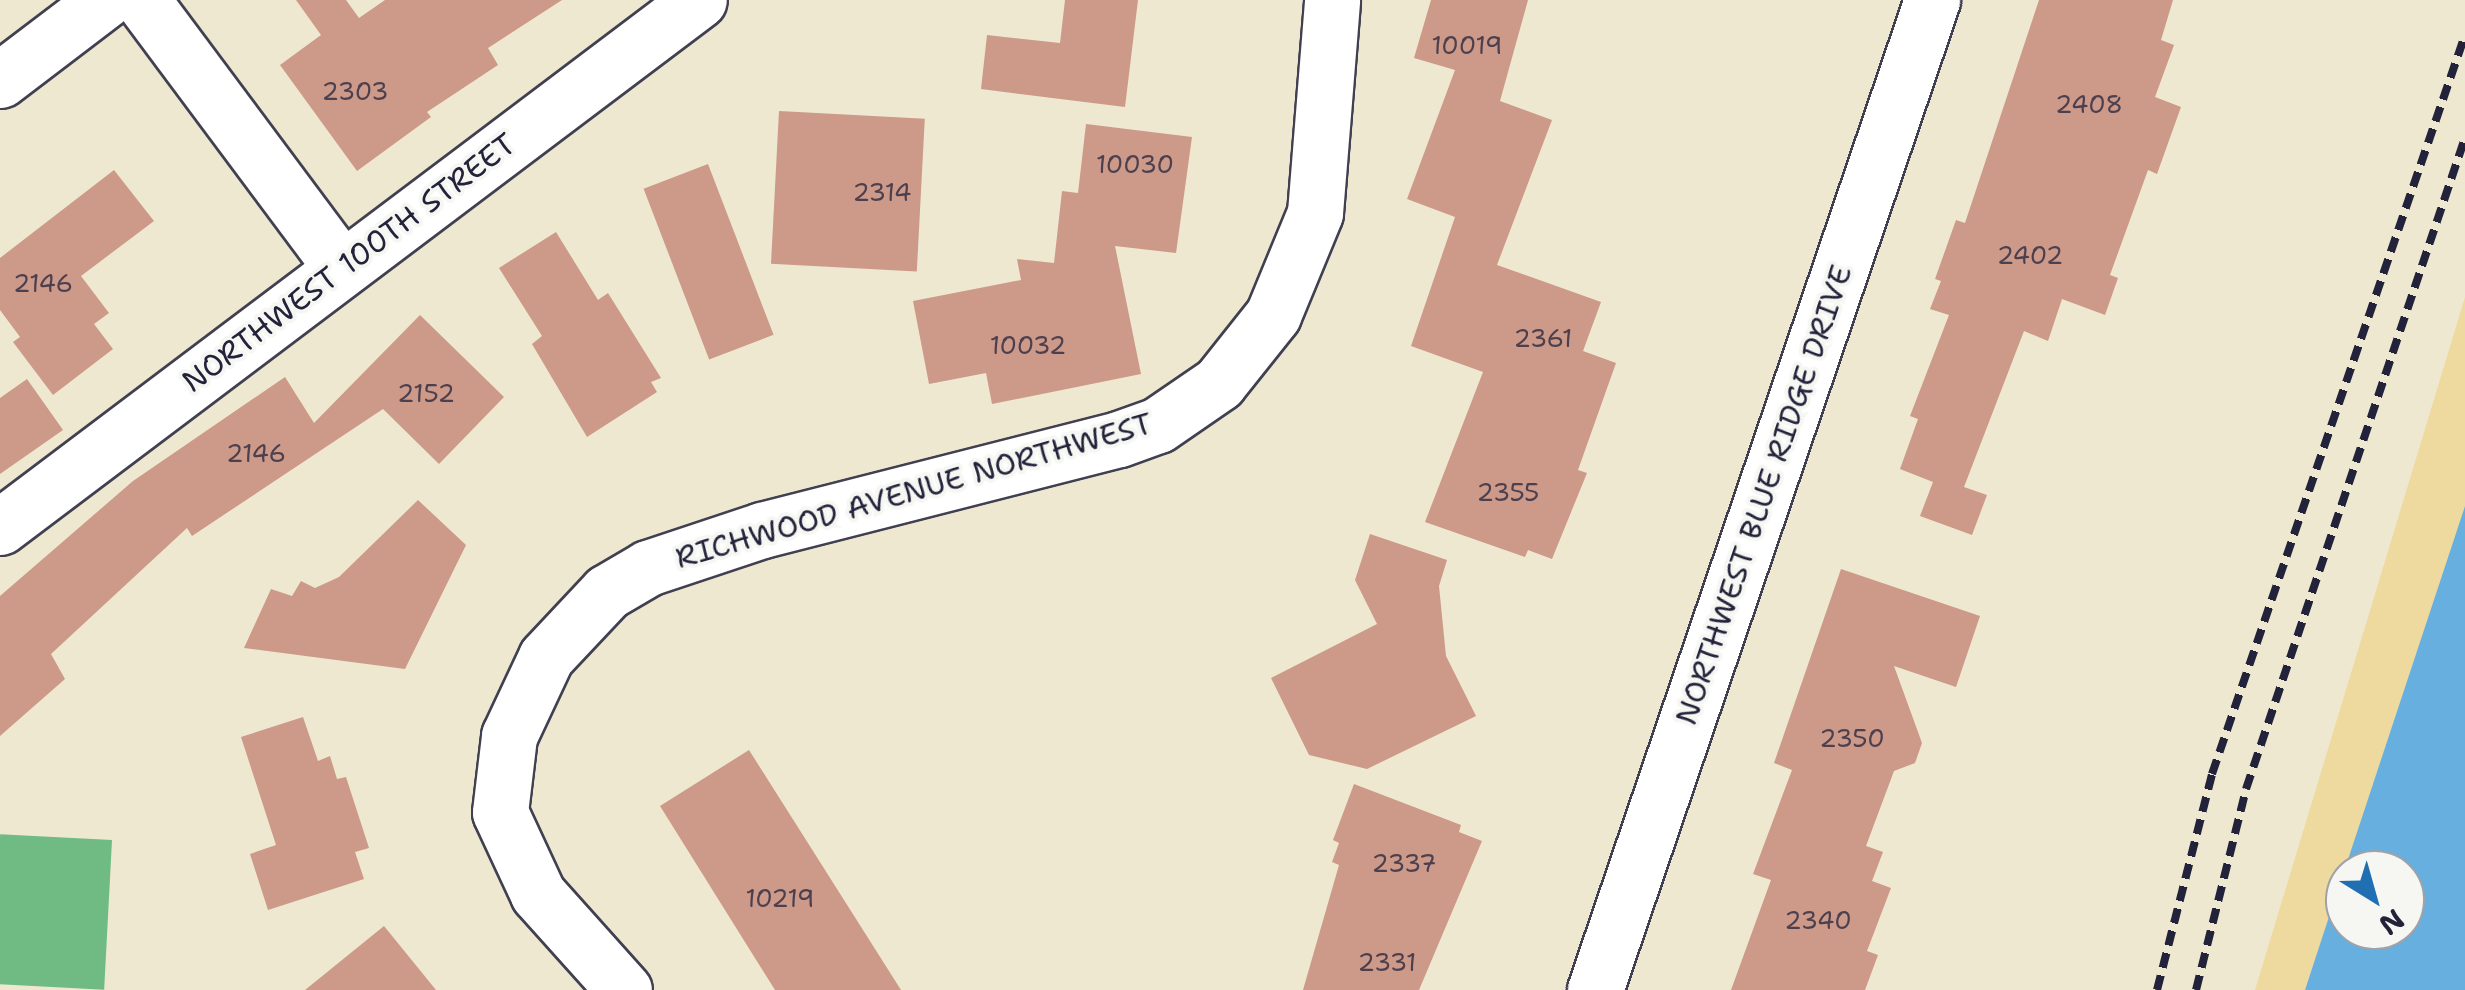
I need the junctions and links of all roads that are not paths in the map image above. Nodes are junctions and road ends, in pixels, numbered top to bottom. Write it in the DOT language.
graph roads {
  1 [pos="105,0"];
  2 [pos="142,0"];
  3 [pos="699,0"];
  4 [pos="1332,0"];
  5 [pos="1932,0"];
  6 [pos="0,80"];
  7 [pos="342,268"];
  8 [pos="0,527"];
  9 [pos="624,990"];
  10 [pos="1595,990"];
  1 -- 6 [label="street"];
  2 -- 7 [label="street"];
  3 -- 7 [label="street, NORTHWEST 100TH STREET"];
  4 -- 9 [label="street, RICHWOOD AVENUE NORTHWEST"];
  5 -- 10 [label="street, NORTHWEST BLUE RIDGE DRIVE"];
  7 -- 8 [label="street, NORTHWEST 100TH STREET"];
}
